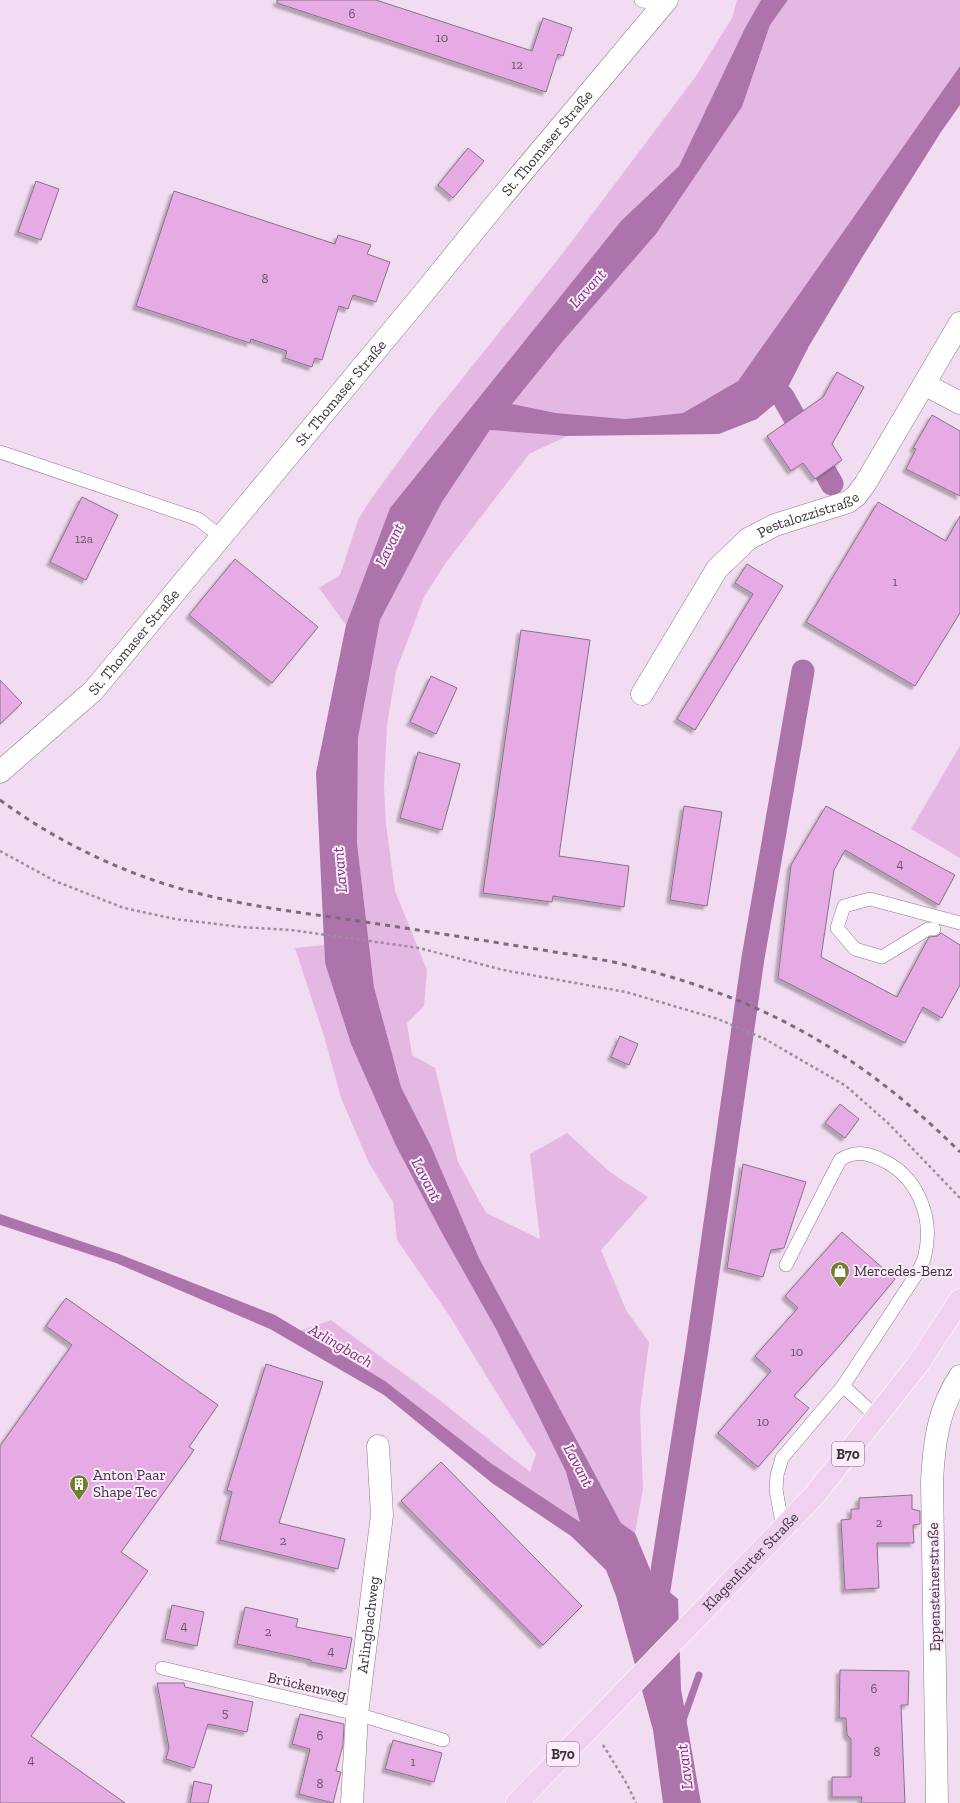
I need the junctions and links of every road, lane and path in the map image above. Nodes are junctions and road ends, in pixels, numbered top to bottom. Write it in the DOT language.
graph roads {
  1 [pos="656,2"];
  2 [pos="960,323"];
  3 [pos="924,384"];
  4 [pos="960,403"];
  5 [pos="0,452"];
  6 [pos="220,536"];
  7 [pos="642,694"];
  8 [pos="0,772"];
  9 [pos="0,851"];
  10 [pos="960,923"];
  11 [pos="934,929"];
  12 [pos="960,1198"];
  13 [pos="786,1265"];
  14 [pos="960,1300"];
  15 [pos="960,1376"];
  16 [pos="843,1386"];
  17 [pos="877,1417"];
  18 [pos="378,1446"];
  19 [pos="784,1528"];
  20 [pos="162,1668"];
  21 [pos="357,1714"];
  22 [pos="443,1740"];
  23 [pos="602,1743"];
  24 [pos="352,1803"];
  25 [pos="517,1803"];
  26 [pos="636,1803"];
  27 [pos="937,1803"];
  1 -- 6 [label="street, St. Thomaser Straße"];
  2 -- 3 [label="street, Pestalozzistraße"];
  3 -- 4 [label="street"];
  3 -- 7 [label="street, Pestalozzistraße"];
  5 -- 6 [label="lane"];
  6 -- 8 [label="street, St. Thomaser Straße"];
  9 -- 12 [label="path"];
  10 -- 11 [label="lane"];
  13 -- 16 [label="lane"];
  14 -- 17 [label="main road, Klagenfurter Straße / B70"];
  15 -- 27 [label="street, Eppensteinerstraße"];
  16 -- 17 [label="lane"];
  16 -- 19 [label="lane"];
  17 -- 19 [label="main road, Klagenfurter Straße / B70"];
  18 -- 21 [label="street, Arlingbachweg"];
  19 -- 25 [label="main road, Klagenfurter Straße / B70"];
  20 -- 21 [label="lane, Brückenweg"];
  21 -- 22 [label="lane, Brückenweg"];
  21 -- 24 [label="street, Arlingbachweg"];
  23 -- 26 [label="path"];
}
